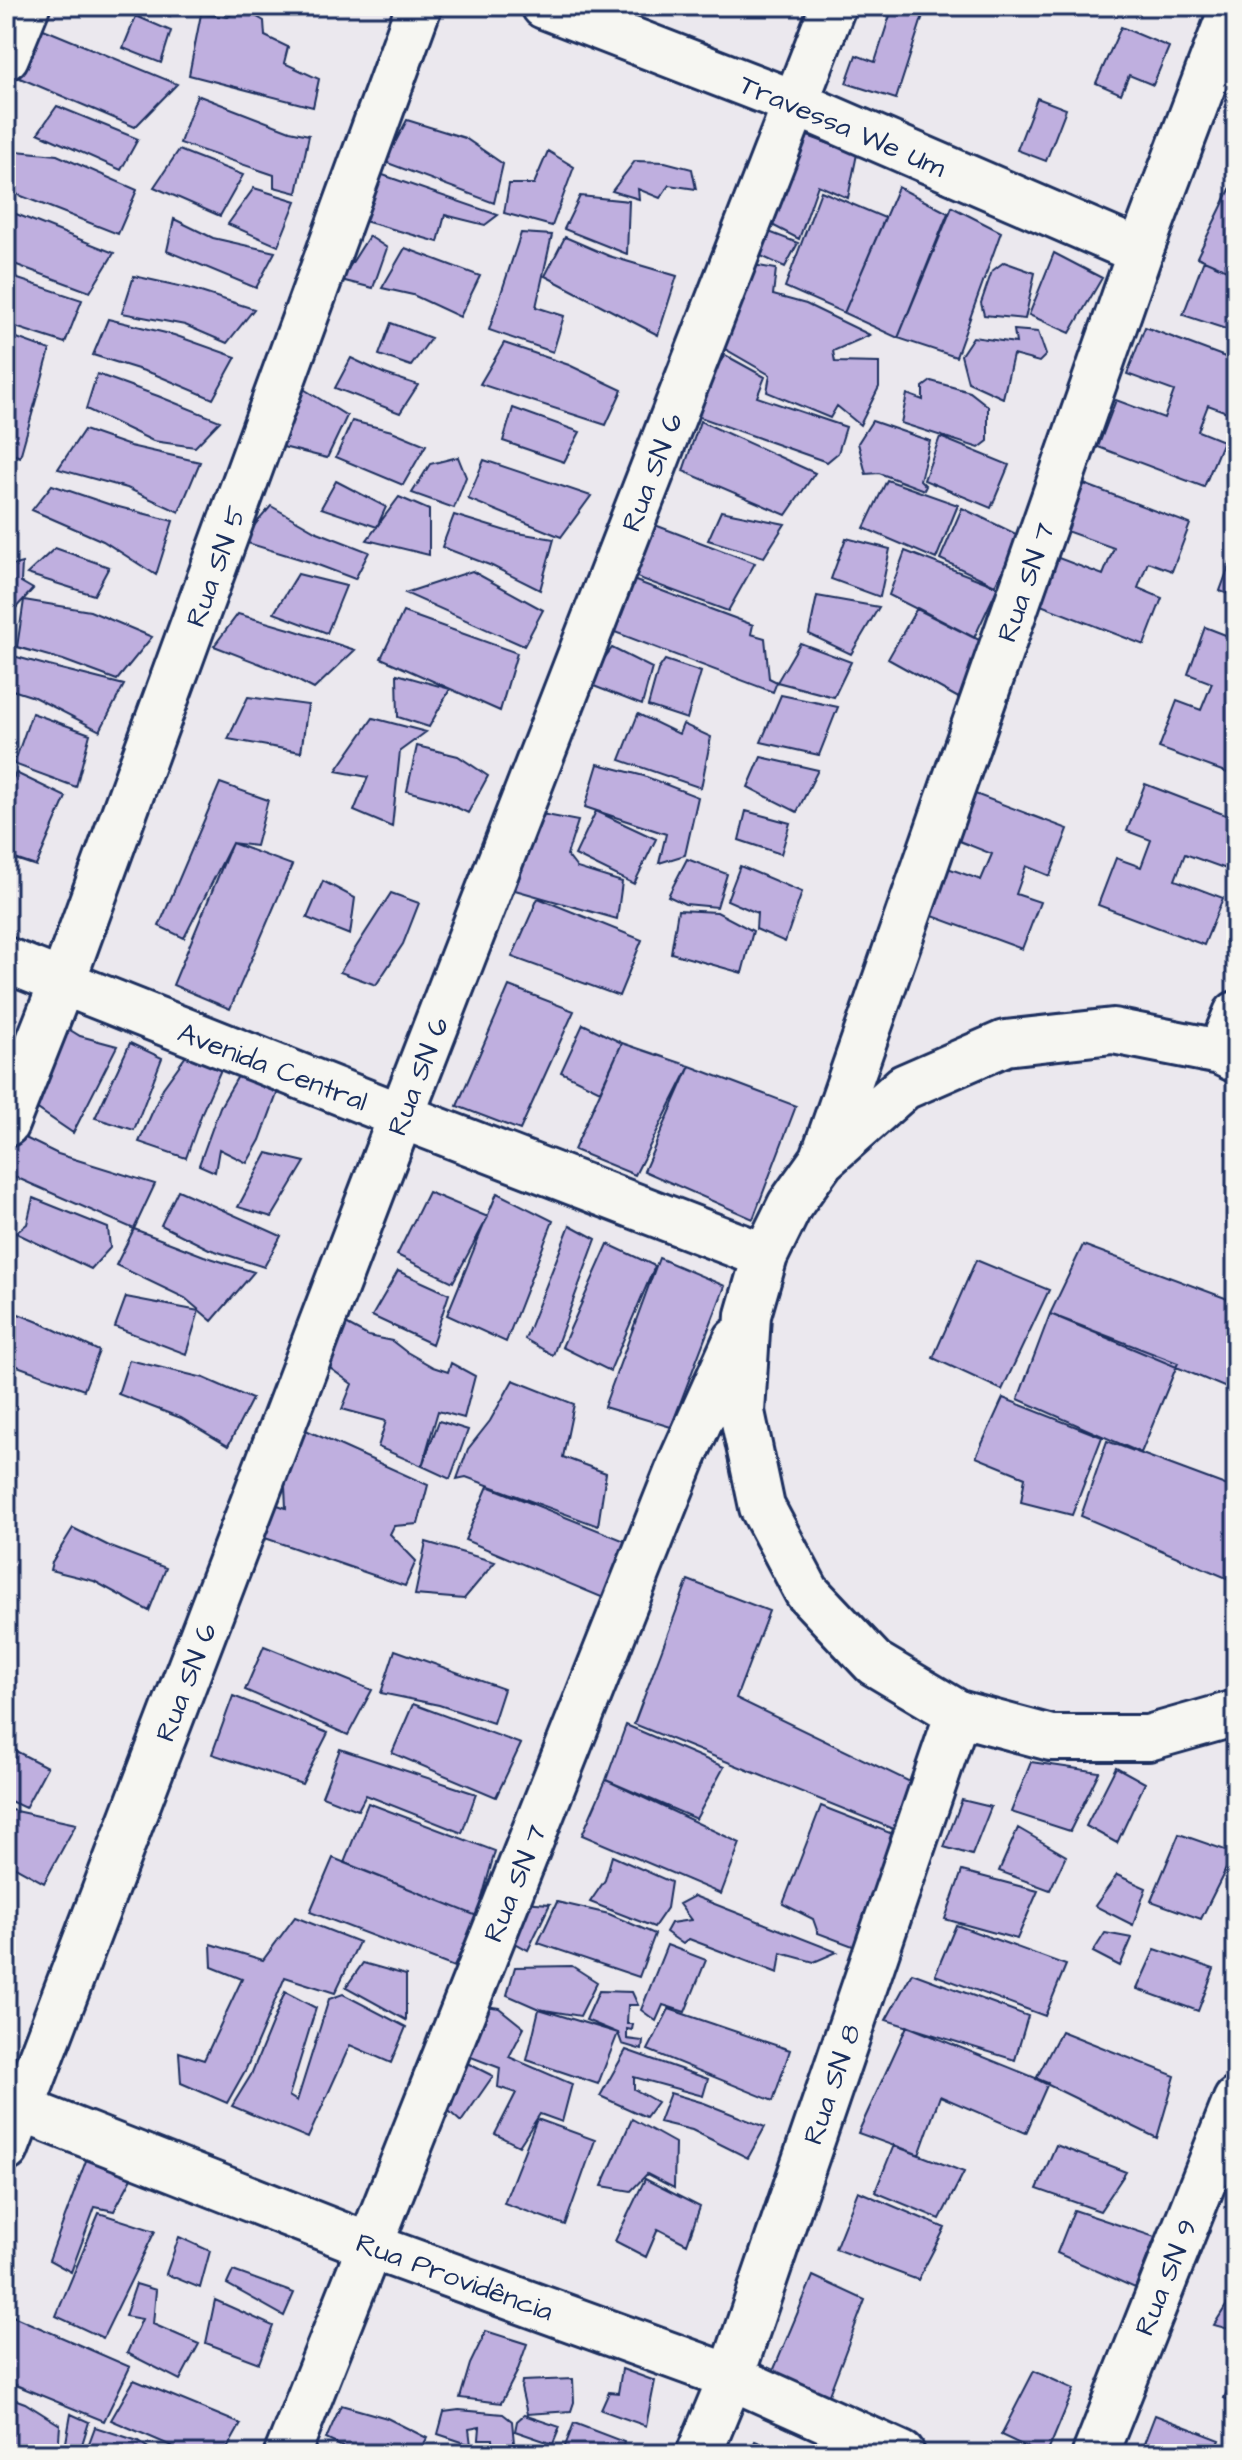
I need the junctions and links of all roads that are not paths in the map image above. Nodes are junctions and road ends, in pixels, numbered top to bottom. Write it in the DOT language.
graph roads {
  1 [pos="27,6"];
  2 [pos="419,6"];
  3 [pos="544,6"];
  4 [pos="833,6"];
  5 [pos="1233,6"];
  6 [pos="6,57"];
  7 [pos="795,103"];
  8 [pos="1140,252"];
  9 [pos="6,960"];
  10 [pos="62,983"];
  11 [pos="1231,1042"];
  12 [pos="401,1116"];
  13 [pos="6,1124"];
  14 [pos="822,1160"];
  15 [pos="765,1256"];
  16 [pos="748,1315"];
  17 [pos="958,1713"];
  18 [pos="1236,1713"];
  19 [pos="1236,2100"];
  20 [pos="14,2106"];
  21 [pos="6,2149"];
  22 [pos="370,2246"];
  23 [pos="731,2377"];
  24 [pos="287,2454"];
  25 [pos="699,2454"];
  26 [pos="902,2454"];
  27 [pos="1095,2454"];
  1 -- 6 [label="street"];
  2 -- 10 [label="street, Rua SN 5"];
  3 -- 7 [label="street, Travessa We Um"];
  4 -- 7 [label="street, Rua SN 6"];
  5 -- 8 [label="street, Rua SN 7"];
  7 -- 8 [label="street, Travessa We Um"];
  7 -- 12 [label="street, Rua SN 6"];
  8 -- 14 [label="street, Rua SN 7"];
  9 -- 10 [label="street, Avenida Central"];
  10 -- 12 [label="street, Avenida Central"];
  10 -- 13 [label="street, Rua SN 5"];
  11 -- 14 [label="street"];
  12 -- 15 [label="street, Avenida Central"];
  12 -- 20 [label="street, Rua SN 6"];
  14 -- 15 [label="street"];
  15 -- 16 [label="street"];
  16 -- 17 [label="street"];
  16 -- 22 [label="street, Rua SN 7"];
  17 -- 18 [label="street"];
  17 -- 23 [label="street, Rua SN 8"];
  19 -- 27 [label="street, Rua SN 9"];
  20 -- 21 [label="street, Rua SN 6"];
  20 -- 22 [label="street, Rua Providência"];
  22 -- 23 [label="street, Rua Providência"];
  22 -- 24 [label="street, Rua SN 7"];
  23 -- 25 [label="street, Rua SN 8"];
  23 -- 26 [label="street, Rua Providência"];
}
